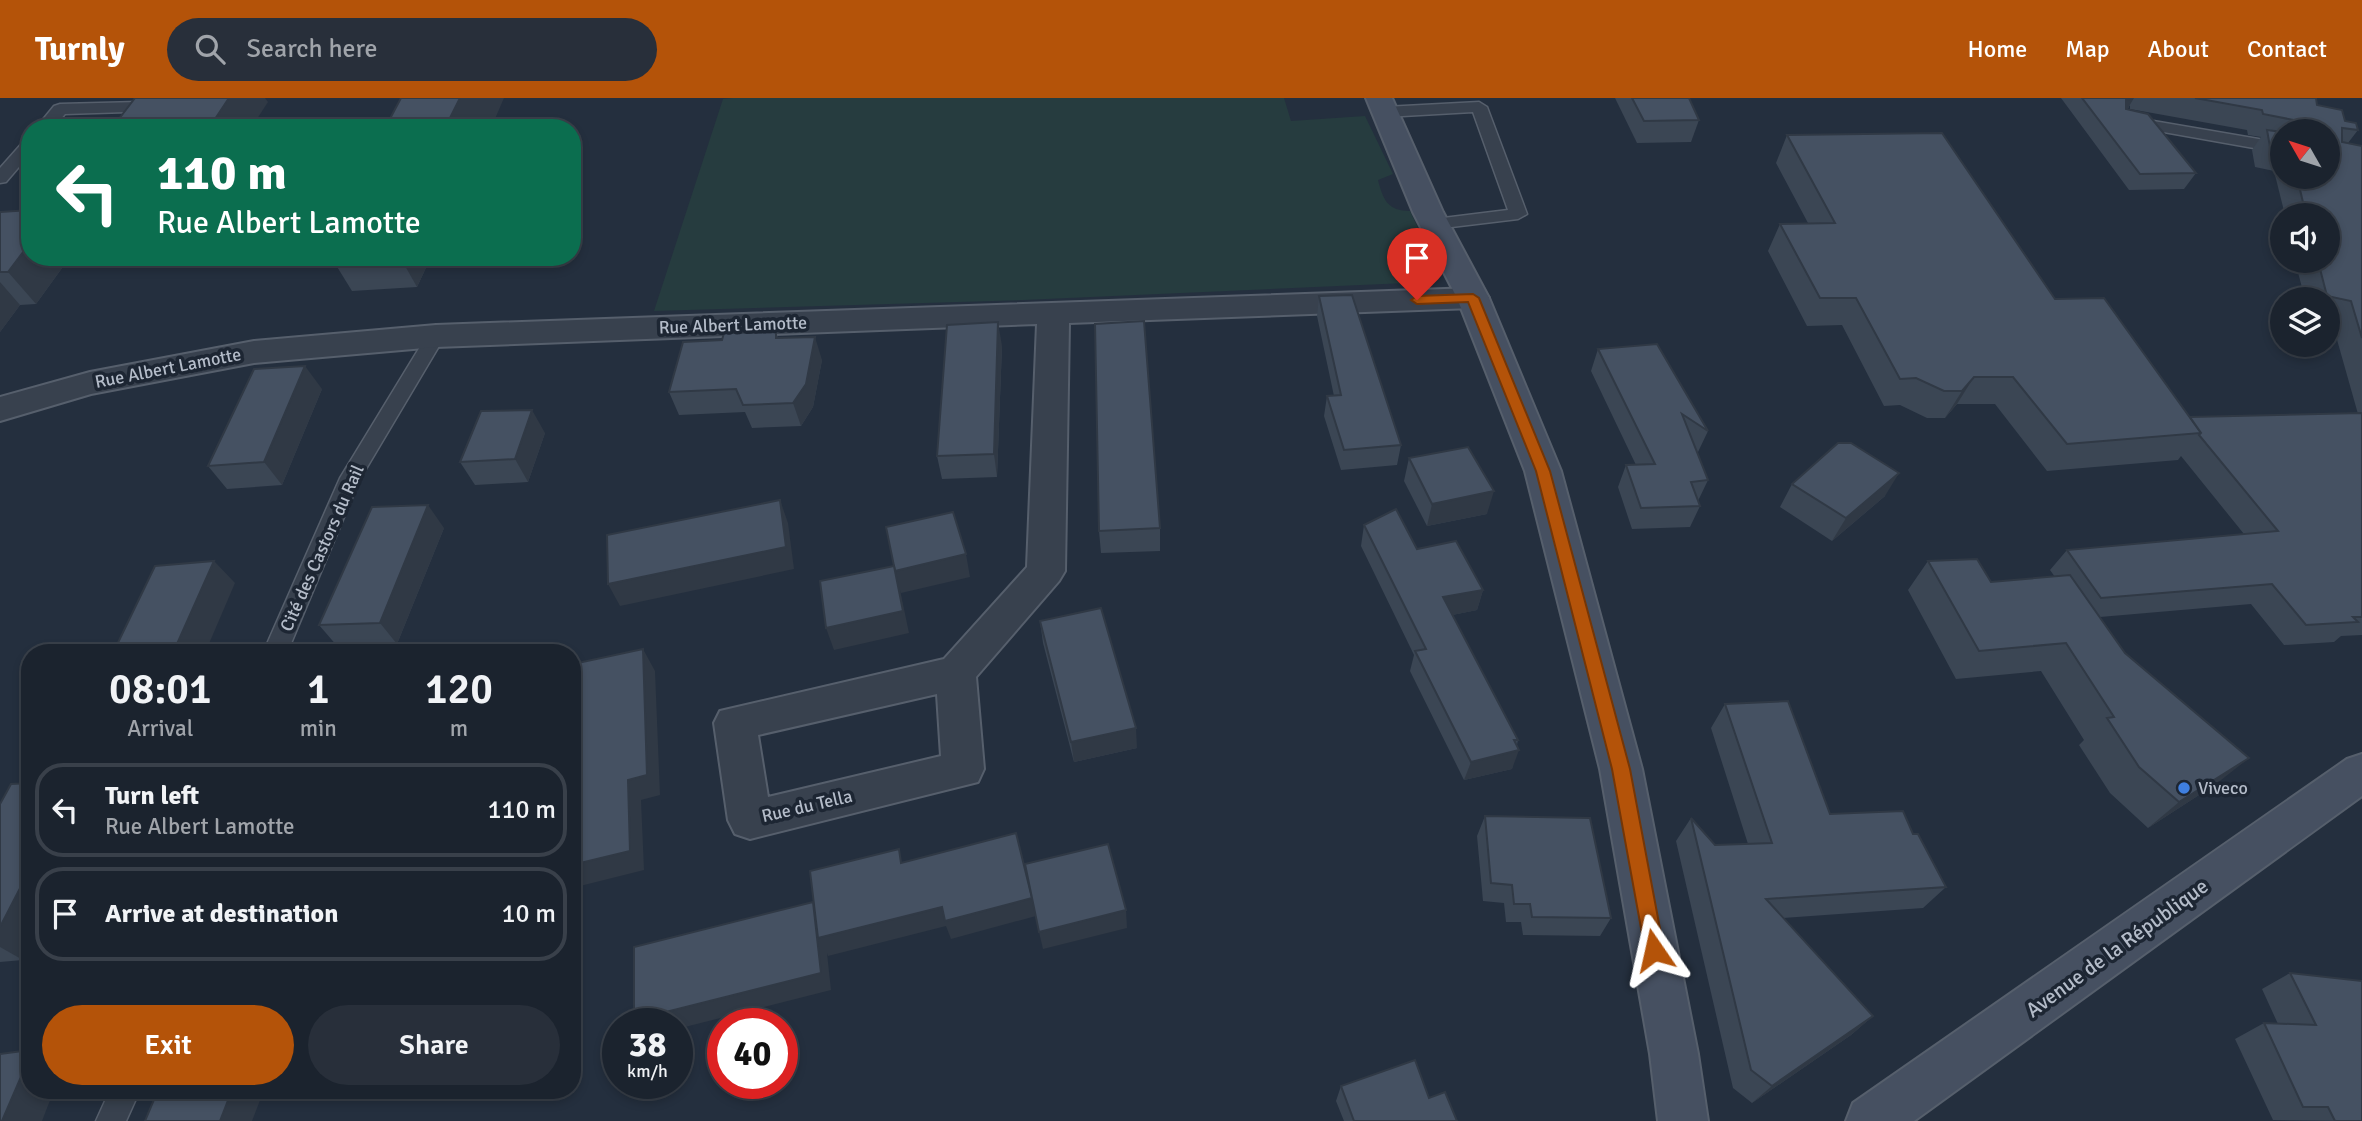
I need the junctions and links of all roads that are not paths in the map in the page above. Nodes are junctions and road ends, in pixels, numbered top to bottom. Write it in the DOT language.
graph roads {
  1 [pos="1382,105"];
  2 [pos="52,119"];
  3 [pos="130,119"];
  4 [pos="2124,121"];
  5 [pos="2270,146"];
  6 [pos="21,154"];
  7 [pos="0,178"];
  8 [pos="1435,224"];
  9 [pos="1473,298"];
  10 [pos="1053,315"];
  11 [pos="436,335"];
  12 [pos="0,409"];
  13 [pos="279,644"];
  14 [pos="956,673"];
  15 [pos="2362,772"];
  16 [pos="121,1099"];
  17 [pos="111,1121"];
  18 [pos="1683,1121"];
  19 [pos="1871,1121"];
  1 -- 8 [label="street"];
  1 -- 8 [label="lane"];
  2 -- 3 [label="lane"];
  4 -- 5 [label="lane"];
  6 -- 7 [label="lane"];
  8 -- 9 [label="street"];
  9 -- 10 [label="street, Rue Albert Lamotte"];
  9 -- 18 [label="street"];
  10 -- 11 [label="street, Rue Albert Lamotte"];
  10 -- 14 [label="street"];
  11 -- 12 [label="street, Rue Albert Lamotte"];
  11 -- 13 [label="lane, Cité des Castors du Rail"];
  14 -- 14 [label="street, Rue du Tella"];
  15 -- 19 [label="street, Avenue de la République"];
  16 -- 17 [label="lane"];
}
